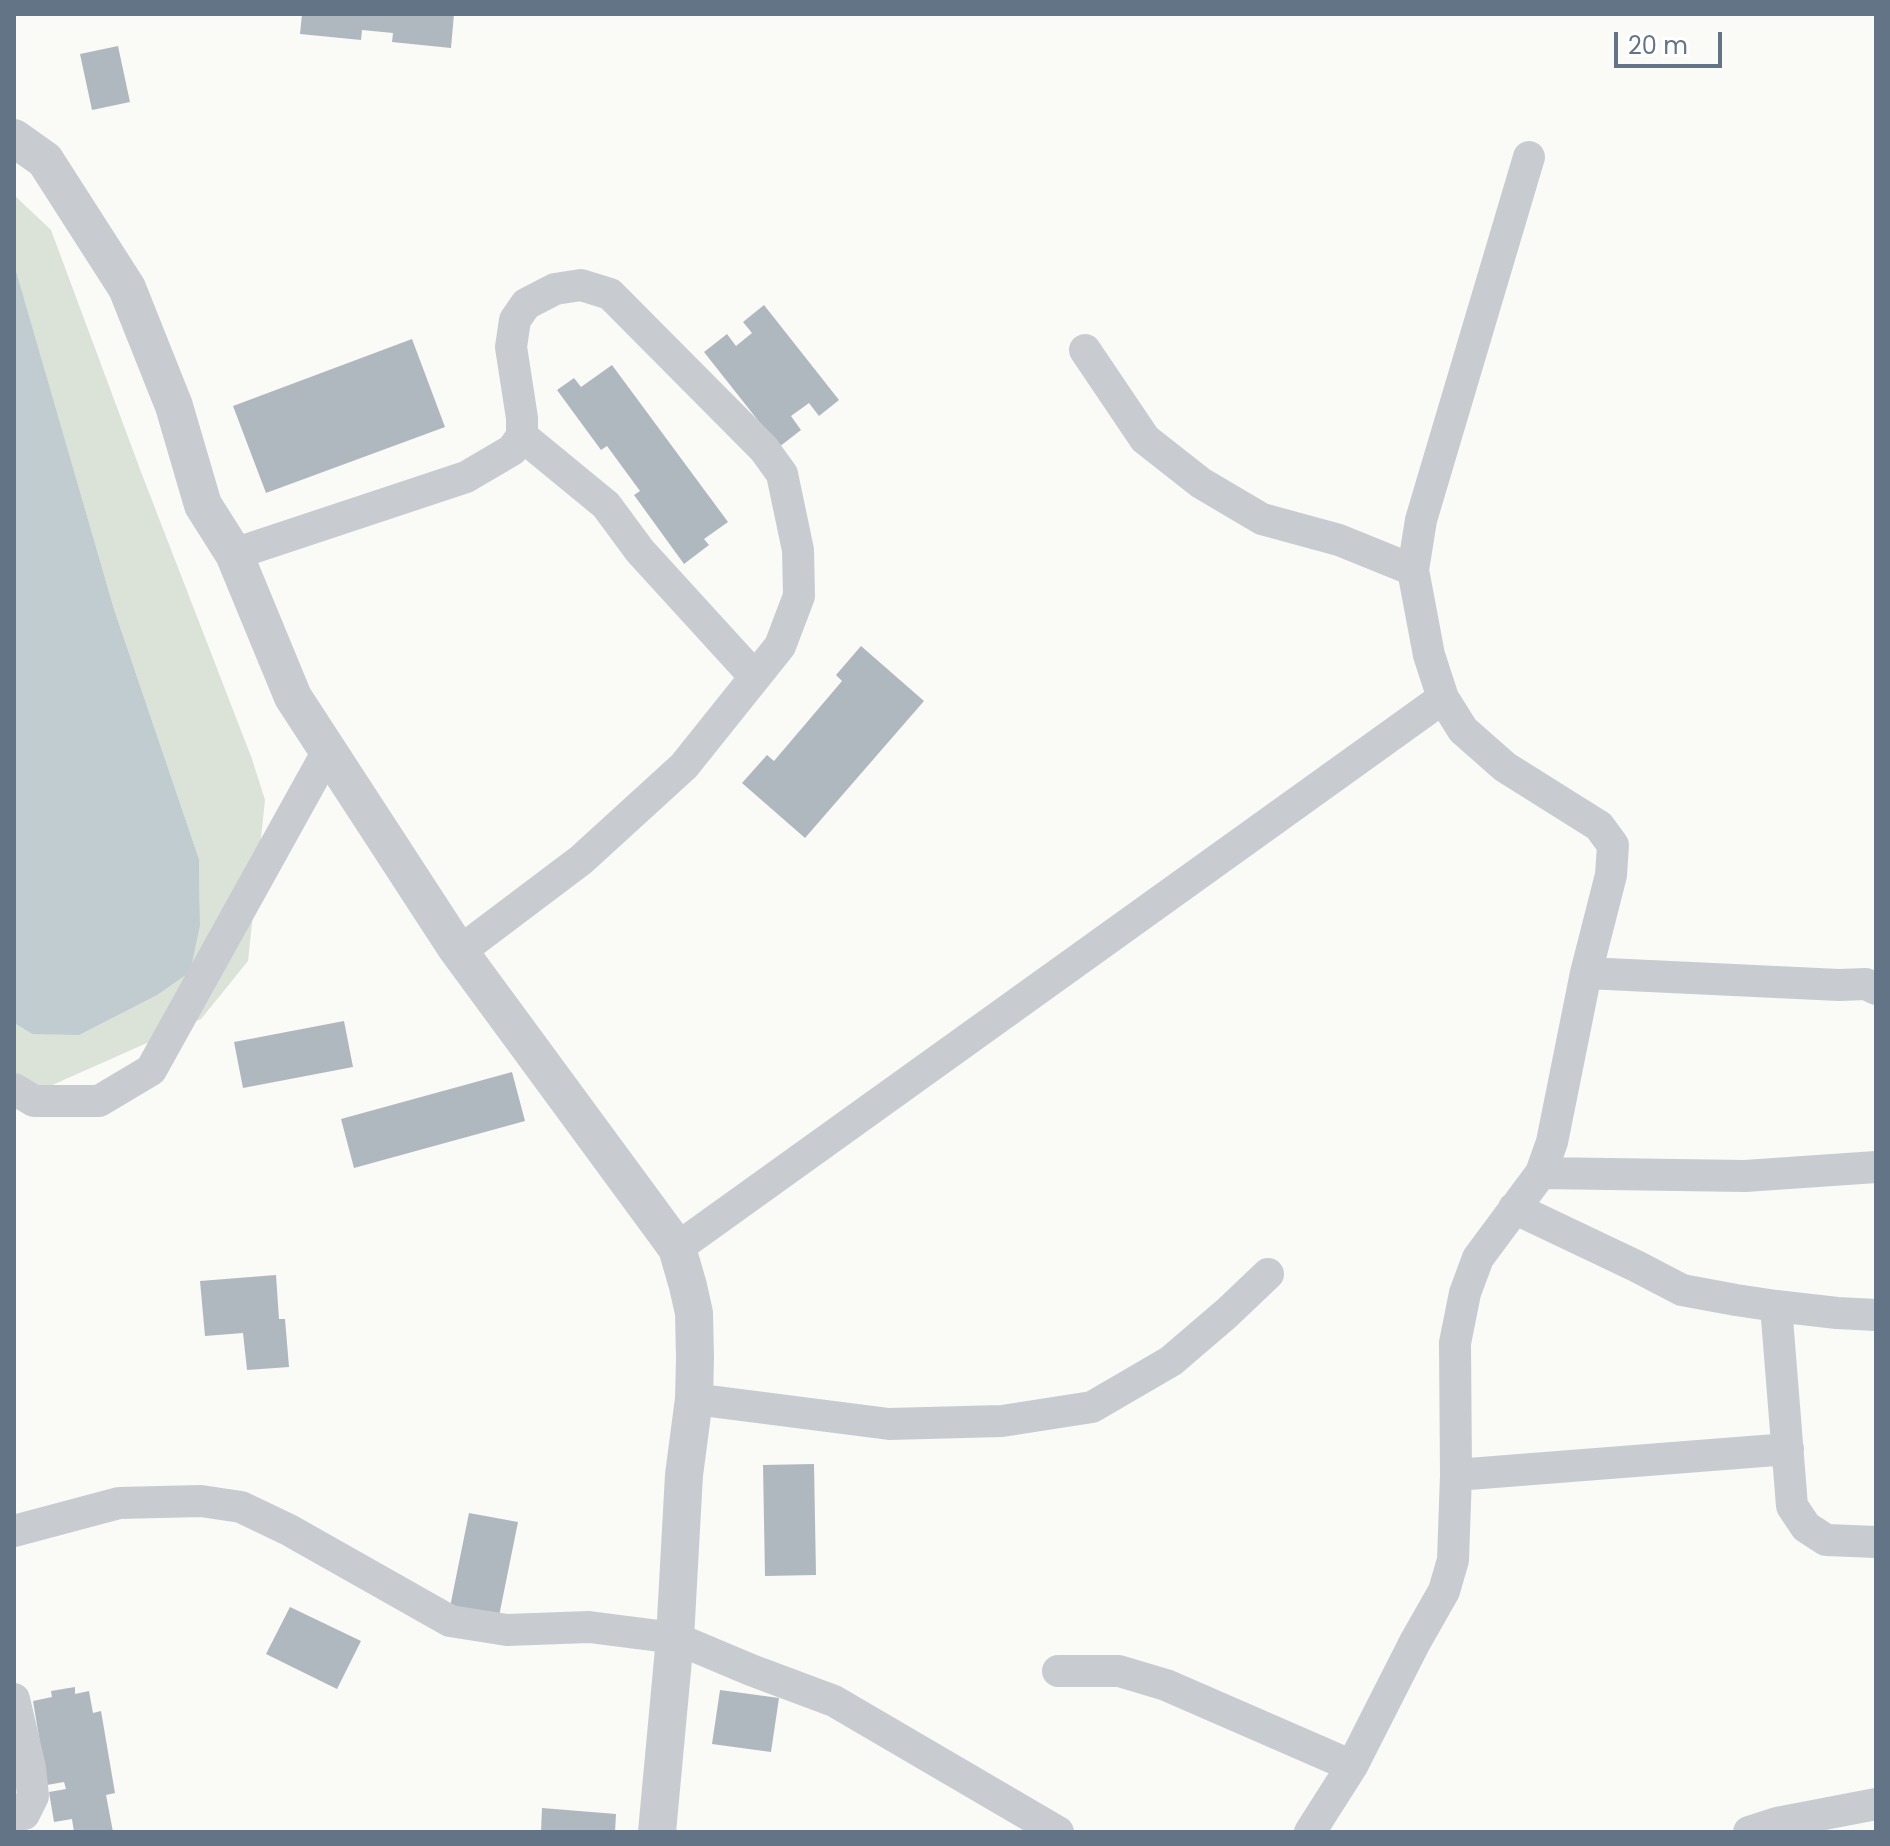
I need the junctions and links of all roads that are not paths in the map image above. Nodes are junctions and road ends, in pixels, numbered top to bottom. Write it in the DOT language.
graph roads {
  1 [pos="14,138"];
  2 [pos="1529,157"];
  3 [pos="1085,350"];
  4 [pos="522,436"];
  5 [pos="234,554"];
  6 [pos="1413,570"];
  7 [pos="755,677"];
  8 [pos="1443,698"];
  9 [pos="328,751"];
  10 [pos="459,952"];
  11 [pos="1586,973"];
  12 [pos="1876,989"];
  13 [pos="14,1089"];
  14 [pos="1876,1167"];
  15 [pos="1541,1173"];
  16 [pos="1514,1208"];
  17 [pos="677,1248"];
  18 [pos="1268,1274"];
  19 [pos="1776,1306"];
  20 [pos="1876,1315"];
  21 [pos="694,1399"];
  22 [pos="1788,1449"];
  23 [pos="1456,1475"];
  24 [pos="14,1531"];
  25 [pos="1876,1542"];
  26 [pos="675,1638"];
  27 [pos="1058,1671"];
  28 [pos="14,1699"];
  29 [pos="1352,1766"];
  30 [pos="1876,1804"];
  31 [pos="14,1817"];
  32 [pos="657,1832"];
  33 [pos="1058,1832"];
  34 [pos="1310,1832"];
  35 [pos="1749,1832"];
  1 -- 5 [label="street"];
  2 -- 6 [label="street"];
  3 -- 6 [label="street"];
  4 -- 5 [label="street"];
  4 -- 7 [label="street"];
  4 -- 7 [label="street"];
  5 -- 9 [label="street"];
  6 -- 8 [label="street"];
  7 -- 10 [label="street"];
  8 -- 11 [label="street"];
  8 -- 17 [label="street"];
  9 -- 10 [label="street"];
  9 -- 13 [label="street"];
  10 -- 17 [label="street"];
  11 -- 12 [label="street"];
  11 -- 15 [label="street"];
  14 -- 15 [label="street"];
  15 -- 16 [label="street"];
  16 -- 19 [label="street"];
  16 -- 23 [label="street"];
  17 -- 21 [label="street"];
  18 -- 21 [label="street"];
  19 -- 20 [label="street"];
  19 -- 22 [label="street"];
  21 -- 26 [label="street"];
  22 -- 23 [label="street"];
  22 -- 25 [label="street"];
  23 -- 29 [label="street"];
  24 -- 26 [label="street"];
  26 -- 32 [label="street"];
  26 -- 33 [label="street"];
  27 -- 29 [label="street"];
  28 -- 31 [label="street"];
  29 -- 34 [label="street"];
  30 -- 35 [label="street"];
}
